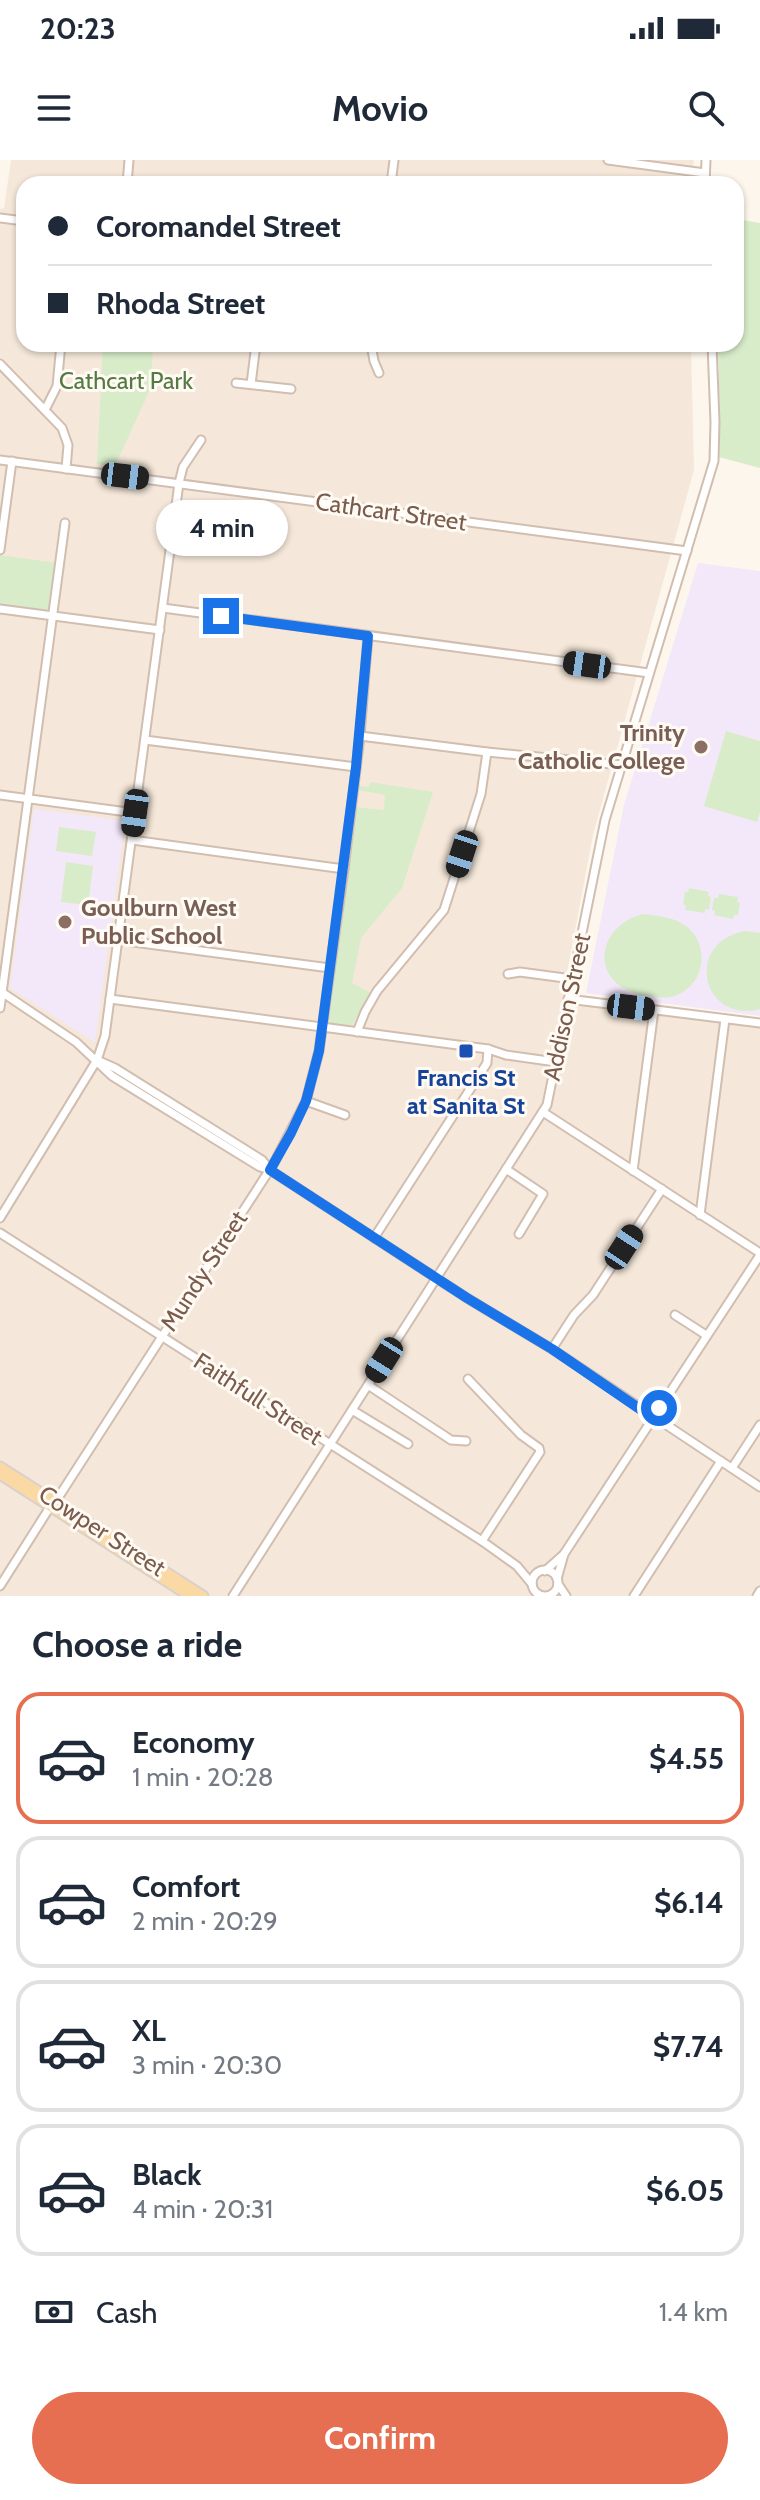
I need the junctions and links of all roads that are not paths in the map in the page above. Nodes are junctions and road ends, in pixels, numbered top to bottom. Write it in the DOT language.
graph roads {
  1 [pos="608,160"];
  2 [pos="706,160"];
  3 [pos="705,173"];
  4 [pos="60,352"];
  5 [pos="255,352"];
  6 [pos="372,352"];
  7 [pos="712,352"];
  8 [pos="0,364"];
  9 [pos="379,373"];
  10 [pos="236,383"];
  11 [pos="251,384"];
  12 [pos="291,389"];
  13 [pos="45,410"];
  14 [pos="201,440"];
  15 [pos="0,460"];
  16 [pos="12,461"];
  17 [pos="66,469"];
  18 [pos="179,483"];
  19 [pos="65,523"];
  20 [pos="0,550"];
  21 [pos="687,551"];
  22 [pos="163,608"];
  23 [pos="0,609"];
  24 [pos="52,616"];
  25 [pos="160,630"];
  26 [pos="368,636"];
  27 [pos="649,673"];
  28 [pos="360,736"];
  29 [pos="145,740"];
  30 [pos="487,752"];
  31 [pos="622,765"];
  32 [pos="356,767"];
  33 [pos="0,795"];
  34 [pos="27,799"];
  35 [pos="135,813"];
  36 [pos="132,840"];
  37 [pos="344,869"];
  38 [pos="118,940"];
  39 [pos="330,968"];
  40 [pos="508,974"];
  41 [pos="572,979"];
  42 [pos="1,991"];
  43 [pos="110,999"];
  44 [pos="568,999"];
  45 [pos="0,1008"];
  46 [pos="654,1010"];
  47 [pos="725,1019"];
  48 [pos="760,1023"];
  49 [pos="322,1028"];
  50 [pos="357,1032"];
  51 [pos="488,1049"];
  52 [pos="97,1060"];
  53 [pos="556,1062"];
  54 [pos="306,1101"];
  55 [pos="543,1112"];
  56 [pos="345,1115"];
  57 [pos="506,1169"];
  58 [pos="270,1170"];
  59 [pos="633,1171"];
  60 [pos="662,1189"];
  61 [pos="700,1215"];
  62 [pos="0,1218"];
  63 [pos="0,1233"];
  64 [pos="519,1234"];
  65 [pos="374,1238"];
  66 [pos="760,1254"];
  67 [pos="436,1278"];
  68 [pos="675,1315"];
  69 [pos="706,1335"];
  70 [pos="161,1336"];
  71 [pos="552,1349"];
  72 [pos="468,1379"];
  73 [pos="368,1385"];
  74 [pos="352,1410"];
  75 [pos="653,1418"];
  76 [pos="760,1425"];
  77 [pos="466,1441"];
  78 [pos="408,1444"];
  79 [pos="329,1445"];
  80 [pos="721,1461"];
  81 [pos="0,1467"];
  82 [pos="732,1468"];
  83 [pos="0,1474"];
  84 [pos="760,1487"];
  85 [pos="53,1504"];
  86 [pos="482,1541"];
  87 [pos="564,1554"];
  88 [pos="517,1566"];
  89 [pos="542,1571"];
  90 [pos="557,1582"];
  91 [pos="0,1586"];
  92 [pos="532,1590"];
  93 [pos="760,1591"];
  94 [pos="190,1596"];
  95 [pos="203,1596"];
  96 [pos="233,1596"];
  97 [pos="549,1596"];
  98 [pos="566,1596"];
  99 [pos="634,1596"];
  100 [pos="757,1596"];
  1 -- 3 [label="street"];
  2 -- 3 [label="street"];
  4 -- 13 [label="street"];
  5 -- 11 [label="street"];
  6 -- 9 [label="street"];
  7 -- 21 [label="street, Addison Street"];
  8 -- 13 [label="street"];
  10 -- 11 [label="street"];
  11 -- 12 [label="street"];
  13 -- 17 [label="street"];
  14 -- 18 [label="street"];
  15 -- 16 [label="street, Cathcart Street"];
  16 -- 17 [label="street, Cathcart Street"];
  16 -- 20 [label="street"];
  17 -- 18 [label="street, Cathcart Street"];
  18 -- 21 [label="street, Cathcart Street"];
  18 -- 22 [label="street"];
  19 -- 24 [label="street"];
  21 -- 27 [label="street, Addison Street"];
  22 -- 25 [label="street"];
  22 -- 26 [label="street"];
  23 -- 24 [label="street"];
  24 -- 25 [label="street"];
  24 -- 34 [label="street"];
  25 -- 29 [label="street"];
  26 -- 27 [label="street"];
  26 -- 28 [label="street, Mundy Street"];
  27 -- 31 [label="street, Addison Street"];
  28 -- 30 [label="street"];
  28 -- 32 [label="street, Mundy Street"];
  29 -- 32 [label="street"];
  29 -- 35 [label="street"];
  30 -- 31 [label="street"];
  30 -- 50 [label="street"];
  31 -- 41 [label="street, Addison Street"];
  32 -- 37 [label="street, Mundy Street"];
  33 -- 34 [label="street"];
  34 -- 35 [label="street"];
  34 -- 42 [label="street"];
  35 -- 36 [label="street"];
  36 -- 37 [label="street"];
  36 -- 38 [label="street"];
  37 -- 39 [label="street, Mundy Street"];
  38 -- 39 [label="street"];
  38 -- 43 [label="street"];
  39 -- 49 [label="street, Mundy Street"];
  40 -- 41 [label="street"];
  41 -- 44 [label="street, Addison Street"];
  42 -- 45 [label="street"];
  42 -- 52 [label="street"];
  43 -- 49 [label="street"];
  43 -- 52 [label="street"];
  44 -- 46 [label="street"];
  44 -- 53 [label="street, Addison Street"];
  46 -- 47 [label="street"];
  46 -- 59 [label="street"];
  47 -- 48 [label="street"];
  47 -- 61 [label="street"];
  49 -- 50 [label="street"];
  49 -- 54 [label="street, Mundy Street"];
  50 -- 51 [label="street"];
  51 -- 53 [label="street"];
  51 -- 65 [label="street"];
  52 -- 58 [label="street"];
  52 -- 62 [label="street"];
  53 -- 55 [label="street, Addison Street"];
  54 -- 56 [label="street"];
  54 -- 58 [label="street, Mundy Street"];
  55 -- 57 [label="street, Addison Street"];
  55 -- 59 [label="street"];
  57 -- 64 [label="street"];
  57 -- 67 [label="street, Addison Street"];
  58 -- 65 [label="street"];
  58 -- 70 [label="street, Mundy Street"];
  59 -- 60 [label="street"];
  60 -- 61 [label="street"];
  60 -- 71 [label="street"];
  61 -- 66 [label="street"];
  63 -- 70 [label="street, Faithfull Street"];
  65 -- 67 [label="street"];
  66 -- 69 [label="street"];
  67 -- 71 [label="street"];
  67 -- 73 [label="street, Addison Street"];
  68 -- 69 [label="street"];
  69 -- 75 [label="street"];
  70 -- 79 [label="street, Faithfull Street"];
  70 -- 85 [label="street, Mundy Street"];
  71 -- 75 [label="street"];
  72 -- 86 [label="street"];
  73 -- 74 [label="street, Addison Street"];
  73 -- 77 [label="street"];
  74 -- 78 [label="street"];
  74 -- 79 [label="street, Addison Street"];
  75 -- 80 [label="street"];
  75 -- 87 [label="street"];
  76 -- 82 [label="street"];
  79 -- 86 [label="street, Faithfull Street"];
  79 -- 96 [label="street, Addison Street"];
  80 -- 82 [label="street"];
  80 -- 99 [label="street"];
  81 -- 85 [label="main road, Cowper Street"];
  82 -- 84 [label="street"];
  83 -- 85 [label="main road, Cowper Street"];
  85 -- 91 [label="street, Mundy Street"];
  85 -- 94 [label="main road, Cowper Street"];
  85 -- 95 [label="main road, Cowper Street"];
  86 -- 88 [label="street, Faithfull Street"];
  87 -- 89 [label="street"];
  87 -- 90 [label="street"];
  88 -- 89 [label="street, Faithfull Street"];
  88 -- 92 [label="street, Faithfull Street"];
  89 -- 90 [label="street"];
  89 -- 92 [label="street"];
  90 -- 97 [label="street"];
  90 -- 98 [label="street"];
  92 -- 97 [label="street"];
  93 -- 100 [label="street"];
}
